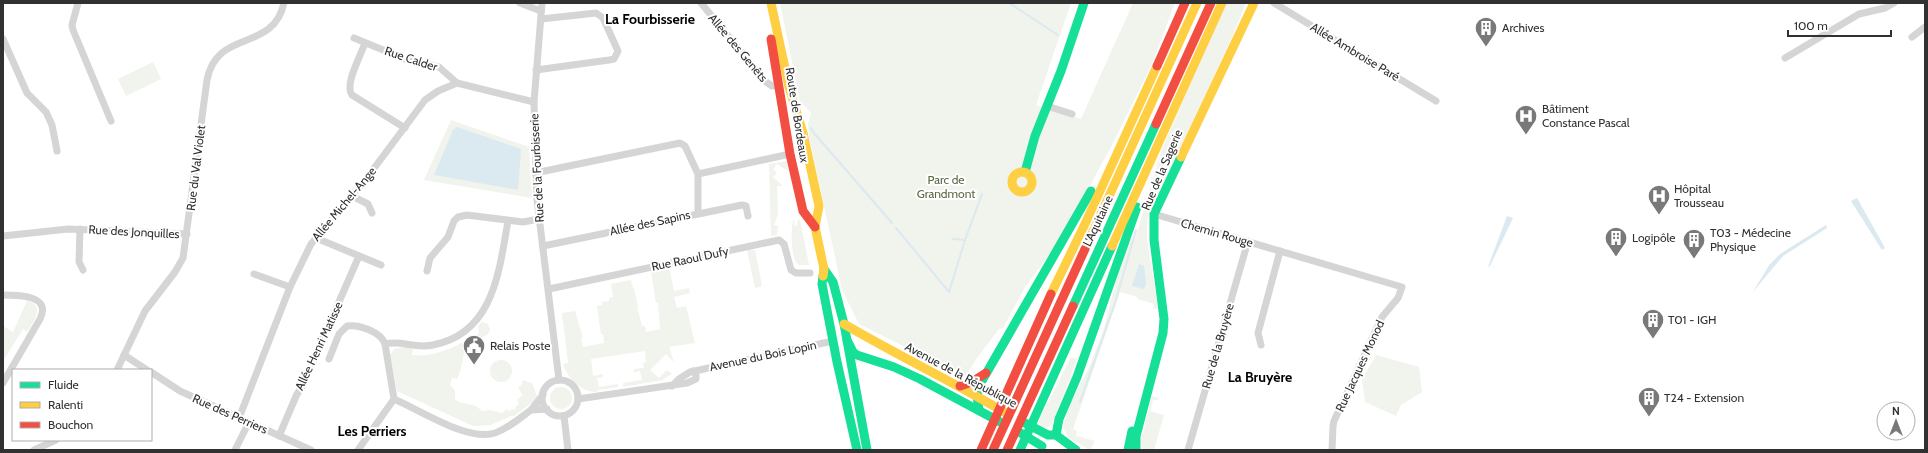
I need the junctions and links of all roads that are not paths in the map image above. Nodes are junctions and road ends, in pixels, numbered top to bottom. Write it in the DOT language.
graph roads {
  1 [pos="78,3"];
  2 [pos="284,3"];
  3 [pos="520,3"];
  4 [pos="542,3"];
  5 [pos="701,3"];
  6 [pos="764,3"];
  7 [pos="771,3"];
  8 [pos="1084,3"];
  9 [pos="1185,3"];
  10 [pos="1197,3"];
  11 [pos="1211,3"];
  12 [pos="1222,3"];
  13 [pos="1254,3"];
  14 [pos="1274,3"];
  15 [pos="1894,3"];
  16 [pos="541,11"];
  17 [pos="541,20"];
  18 [pos="1925,28"];
  19 [pos="1912,37"];
  20 [pos="354,38"];
  21 [pos="3,39"];
  22 [pos="365,43"];
  23 [pos="1785,58"];
  24 [pos="536,70"];
  25 [pos="457,83"];
  26 [pos="779,86"];
  27 [pos="1436,101"];
  28 [pos="534,102"];
  29 [pos="1047,106"];
  30 [pos="1072,114"];
  31 [pos="111,121"];
  32 [pos="1167,123"];
  33 [pos="405,128"];
  34 [pos="1126,133"];
  35 [pos="57,152"];
  36 [pos="790,154"];
  37 [pos="1025,172"];
  38 [pos="535,173"];
  39 [pos="698,174"];
  40 [pos="352,196"];
  41 [pos="372,213"];
  42 [pos="698,213"];
  43 [pos="1154,214"];
  44 [pos="748,216"];
  45 [pos="539,219"];
  46 [pos="508,221"];
  47 [pos="815,227"];
  48 [pos="80,229"];
  49 [pos="187,234"];
  50 [pos="3,236"];
  51 [pos="316,238"];
  52 [pos="1248,241"];
  53 [pos="543,246"];
  54 [pos="1280,251"];
  55 [pos="359,256"];
  56 [pos="381,265"];
  57 [pos="824,269"];
  58 [pos="83,270"];
  59 [pos="427,271"];
  60 [pos="810,273"];
  61 [pos="254,274"];
  62 [pos="1402,287"];
  63 [pos="290,288"];
  64 [pos="549,289"];
  65 [pos="3,295"];
  66 [pos="844,324"];
  67 [pos="863,336"];
  68 [pos="847,340"];
  69 [pos="833,341"];
  70 [pos="385,344"];
  71 [pos="1261,345"];
  72 [pos="124,355"];
  73 [pos="329,358"];
  74 [pos="869,359"];
  75 [pos="117,369"];
  76 [pos="145,369"];
  77 [pos="152,373"];
  78 [pos="986,373"];
  79 [pos="853,377"];
  80 [pos="559,380"];
  81 [pos="1149,382"];
  82 [pos="3,383"];
  83 [pos="960,386"];
  84 [pos="543,394"];
  85 [pos="977,396"];
  86 [pos="394,399"];
  87 [pos="578,399"];
  88 [pos="546,409"];
  89 [pos="531,410"];
  90 [pos="978,410"];
  91 [pos="564,416"];
  92 [pos="239,418"];
  93 [pos="249,422"];
  94 [pos="1052,435"];
  95 [pos="279,436"];
  96 [pos="54,441"];
  97 [pos="1043,448"];
  98 [pos="34,450"];
  99 [pos="235,450"];
  100 [pos="311,450"];
  101 [pos="358,450"];
  102 [pos="568,450"];
  103 [pos="857,450"];
  104 [pos="868,450"];
  105 [pos="981,450"];
  106 [pos="993,450"];
  107 [pos="1007,450"];
  108 [pos="1020,450"];
  109 [pos="1076,450"];
  110 [pos="1128,450"];
  111 [pos="1136,450"];
  112 [pos="1188,450"];
  113 [pos="1332,450"];
  1 -- 31 [label="street"];
  2 -- 49 [label="street, Rue du Val Violet"];
  3 -- 16 [label="street"];
  4 -- 16 [label="street, Rue de la Fourbisserie"];
  5 -- 26 [label="street, Allée des Genêts"];
  6 -- 26 [label="main road, Route de Bordeaux"];
  7 -- 47 [label="main road, Route de Bordeaux"];
  8 -- 29 [label="main road"];
  9 -- 34 [label="main road"];
  10 -- 106 [label="main road, L'Aquitaine"];
  11 -- 107 [label="main road, L'Aquitaine"];
  12 -- 32 [label="main road"];
  13 -- 43 [label="main road, Rue de la Sagerie"];
  14 -- 27 [label="street, Allée Ambroise Paré"];
  15 -- 23 [label="street"];
  16 -- 17 [label="street, Rue de la Fourbisserie"];
  17 -- 24 [label="street, Rue de la Fourbisserie"];
  17 -- 24 [label="street"];
  18 -- 19 [label="street"];
  20 -- 22 [label="street, Rue Calder"];
  21 -- 35 [label="street"];
  22 -- 25 [label="street, Rue Calder"];
  22 -- 33 [label="street"];
  24 -- 28 [label="street, Rue de la Fourbisserie"];
  25 -- 28 [label="street, Rue Calder"];
  25 -- 33 [label="street, Allée Michel-Ange"];
  26 -- 36 [label="main road, Route de Bordeaux"];
  28 -- 38 [label="street, Rue de la Fourbisserie"];
  29 -- 30 [label="street"];
  29 -- 37 [label="main road"];
  32 -- 94 [label="main road"];
  32 -- 108 [label="main road"];
  33 -- 40 [label="street, Allée Michel-Ange"];
  34 -- 78 [label="main road"];
  34 -- 105 [label="main road"];
  36 -- 39 [label="street"];
  36 -- 47 [label="main road, Route de Bordeaux"];
  38 -- 39 [label="street"];
  38 -- 45 [label="street, Rue de la Fourbisserie"];
  39 -- 42 [label="street"];
  40 -- 41 [label="street"];
  40 -- 51 [label="street, Allée Michel-Ange"];
  42 -- 44 [label="street, Allée des Sapins"];
  42 -- 53 [label="street, Allée des Sapins"];
  43 -- 52 [label="street, Chemin Rouge"];
  43 -- 81 [label="main road, Rue de la Sagerie"];
  45 -- 46 [label="street"];
  45 -- 53 [label="street, Rue de la Fourbisserie"];
  46 -- 59 [label="street"];
  46 -- 70 [label="street"];
  47 -- 57 [label="main road, Route de Bordeaux"];
  48 -- 49 [label="street, Rue des Jonquilles"];
  48 -- 50 [label="street, Rue des Jonquilles"];
  48 -- 58 [label="street, Rue des Jonquilles"];
  49 -- 72 [label="street, Rue du Val Violet"];
  51 -- 55 [label="street"];
  51 -- 63 [label="street, Allée Michel-Ange"];
  52 -- 54 [label="street, Chemin Rouge"];
  52 -- 112 [label="street, Rue de la Bruyère"];
  53 -- 64 [label="street, Rue de la Fourbisserie"];
  54 -- 62 [label="street, Chemin Rouge"];
  54 -- 71 [label="street"];
  55 -- 56 [label="street"];
  55 -- 95 [label="street, Allée Henri Matisse"];
  57 -- 66 [label="main road"];
  57 -- 69 [label="main road"];
  60 -- 64 [label="street, Rue Raoul Dufy"];
  61 -- 63 [label="street"];
  62 -- 113 [label="street, Rue Jacques Monod"];
  63 -- 92 [label="street, Allée Michel-Ange"];
  64 -- 80 [label="street, Rue de la Fourbisserie"];
  65 -- 82 [label="street"];
  66 -- 67 [label="main road, Avenue de la République"];
  66 -- 68 [label="main road"];
  67 -- 68 [label="main road"];
  67 -- 83 [label="main road, Avenue de la République"];
  68 -- 69 [label="main road"];
  68 -- 74 [label="main road, Avenue de la République"];
  68 -- 79 [label="main road"];
  69 -- 87 [label="street, Avenue du Bois Lopin"];
  69 -- 103 [label="main road"];
  70 -- 73 [label="street"];
  70 -- 86 [label="street"];
  72 -- 75 [label="street, Rue du Val Violet"];
  72 -- 76 [label="street"];
  74 -- 79 [label="main road"];
  74 -- 90 [label="main road, Avenue de la République"];
  77 -- 92 [label="street, Rue des Perriers"];
  78 -- 83 [label="main road"];
  78 -- 85 [label="main road"];
  79 -- 104 [label="main road"];
  80 -- 84 [label="street"];
  80 -- 87 [label="street"];
  81 -- 110 [label="main road, Rue de la Sagerie"];
  81 -- 111 [label="main road, Rue de la Sagerie"];
  83 -- 85 [label="main road, Avenue de la République"];
  84 -- 88 [label="street"];
  84 -- 89 [label="street"];
  85 -- 90 [label="main road"];
  85 -- 94 [label="main road, Avenue de la République"];
  86 -- 89 [label="street"];
  86 -- 101 [label="street"];
  87 -- 91 [label="street"];
  88 -- 89 [label="street"];
  88 -- 91 [label="street"];
  90 -- 97 [label="main road, Avenue de la République"];
  91 -- 102 [label="street"];
  92 -- 93 [label="street, Rue des Perriers"];
  93 -- 95 [label="street, Rue des Perriers"];
  93 -- 99 [label="street"];
  94 -- 97 [label="main road, Avenue de la République"];
  94 -- 109 [label="main road, Avenue de la République"];
  95 -- 100 [label="street, Rue des Perriers"];
  96 -- 98 [label="street"];
}
